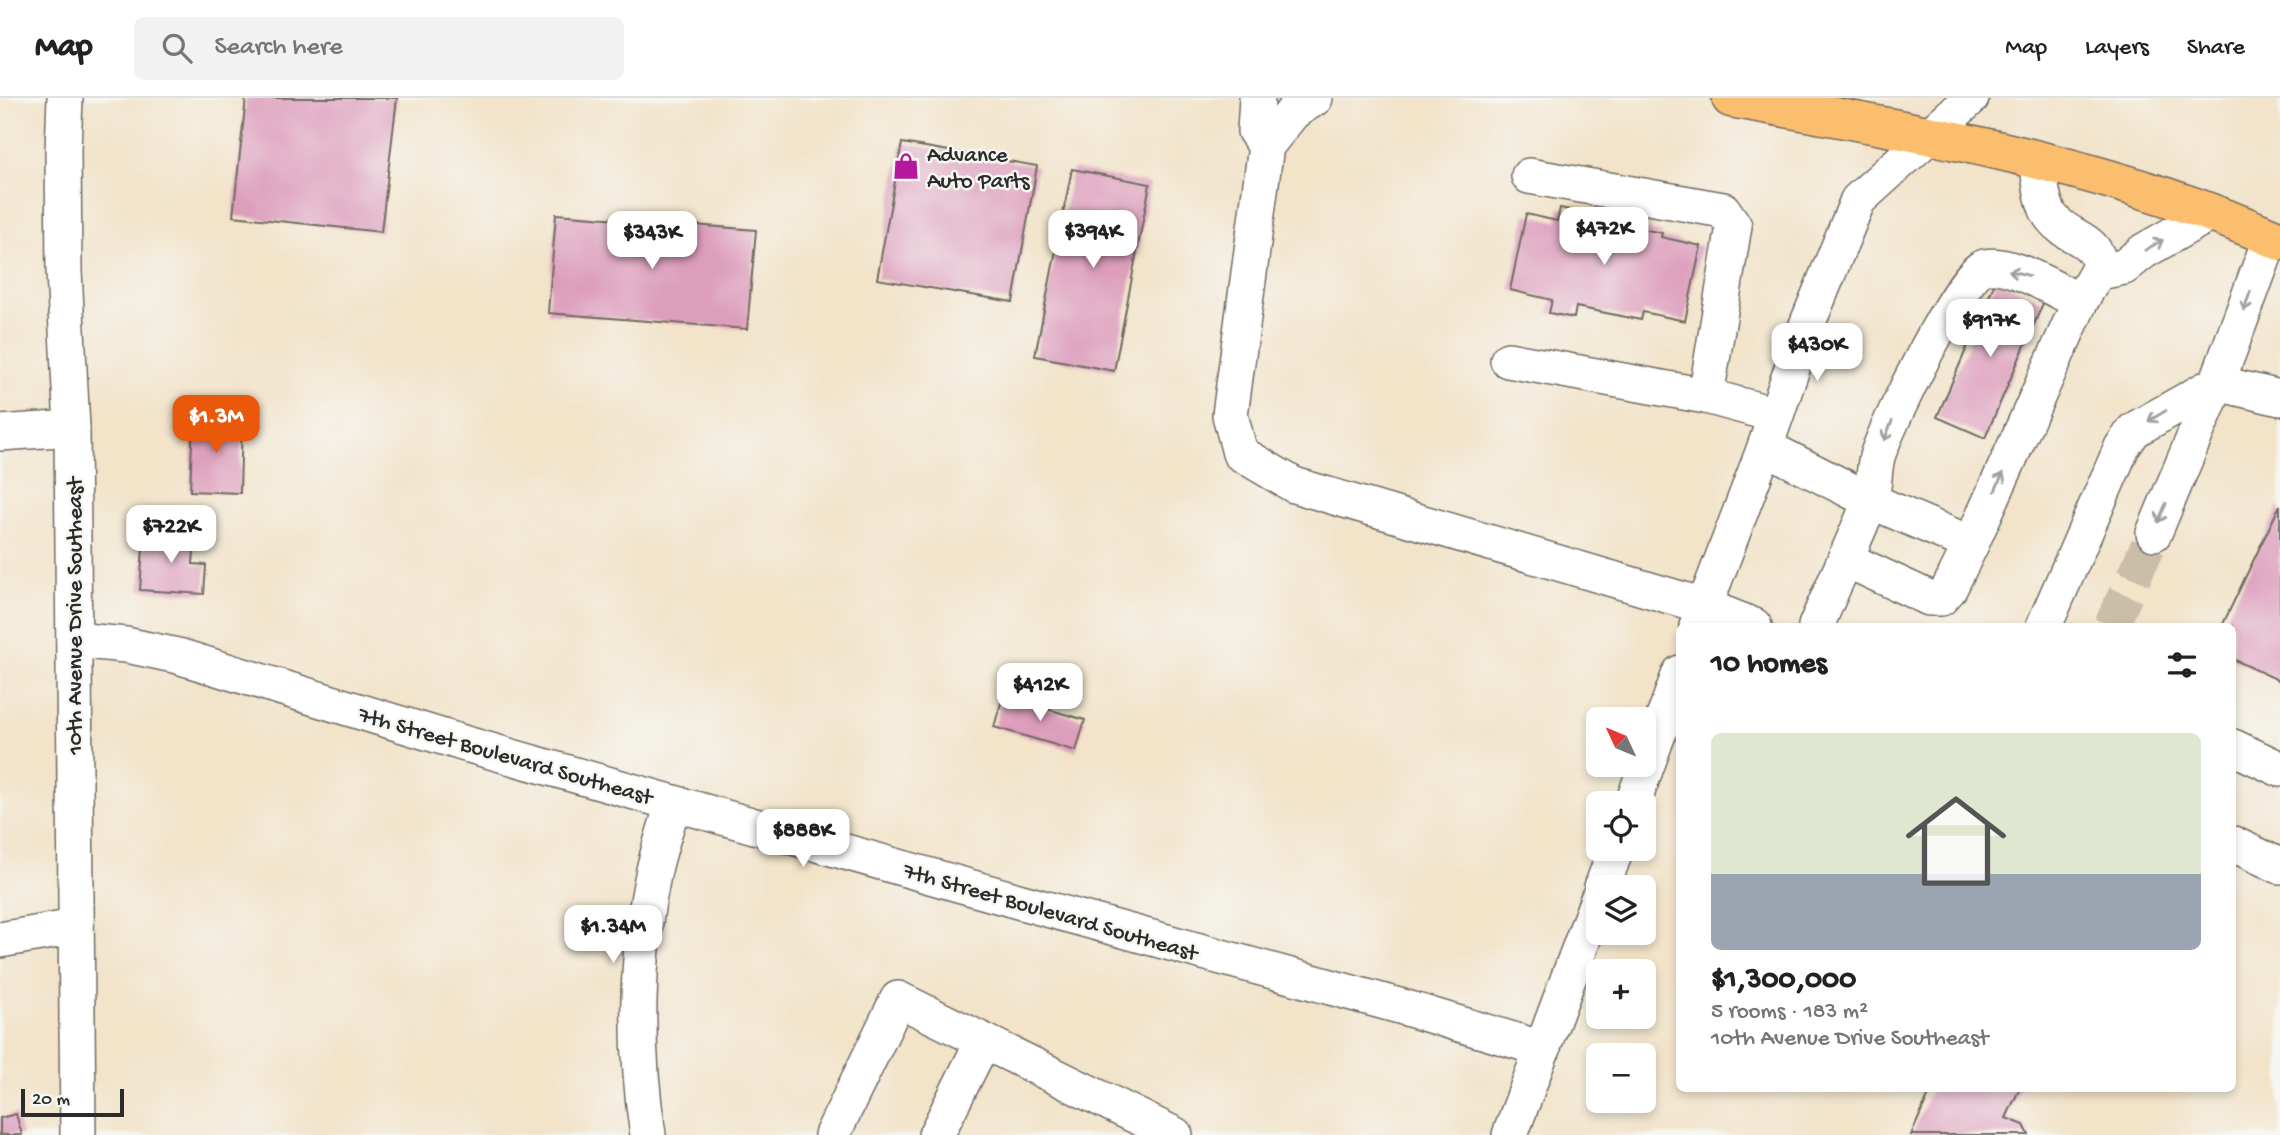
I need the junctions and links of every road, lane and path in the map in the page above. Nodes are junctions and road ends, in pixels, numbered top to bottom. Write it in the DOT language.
graph roads {
  1 [pos="65,98"];
  2 [pos="1256,98"];
  3 [pos="1315,98"];
  4 [pos="1731,98"];
  5 [pos="1971,98"];
  6 [pos="1930,134"];
  7 [pos="1266,146"];
  8 [pos="2037,160"];
  9 [pos="1528,176"];
  10 [pos="2209,214"];
  11 [pos="2276,239"];
  12 [pos="2099,272"];
  13 [pos="2080,302"];
  14 [pos="1508,360"];
  15 [pos="2217,383"];
  16 [pos="1706,396"];
  17 [pos="2280,398"];
  18 [pos="72,428"];
  19 [pos="1770,431"];
  20 [pos="0,433"];
  21 [pos="1871,501"];
  22 [pos="2154,533"];
  23 [pos="1971,544"];
  24 [pos="1845,559"];
  25 [pos="1701,616"];
  26 [pos="1738,623"];
  27 [pos="1817,623"];
  28 [pos="2045,623"];
  29 [pos="74,640"];
  30 [pos="1676,684"];
  31 [pos="2236,748"];
  32 [pos="2280,769"];
  33 [pos="1637,791"];
  34 [pos="673,803"];
  35 [pos="2236,845"];
  36 [pos="2280,866"];
  37 [pos="75,927"];
  38 [pos="1586,932"];
  39 [pos="0,940"];
  40 [pos="983,1041"];
  41 [pos="1543,1049"];
  42 [pos="78,1135"];
  43 [pos="648,1135"];
  44 [pos="832,1135"];
  45 [pos="936,1135"];
  46 [pos="1175,1135"];
  47 [pos="1510,1135"];
  1 -- 18 [label="street, 10th Avenue Drive Southeast"];
  2 -- 7 [label="street"];
  3 -- 7 [label="street"];
  4 -- 6 [label="main road"];
  5 -- 6 [label="street"];
  6 -- 8 [label="main road"];
  6 -- 19 [label="street"];
  7 -- 25 [label="street"];
  8 -- 10 [label="main road"];
  8 -- 12 [label="street"];
  9 -- 16 [label="street"];
  10 -- 11 [label="main road"];
  12 -- 10 [label="street, one-way"];
  11 -- 15 [label="street, one-way"];
  12 -- 13 [label="street"];
  13 -- 21 [label="street, one-way"];
  23 -- 13 [label="street, one-way"];
  14 -- 16 [label="street"];
  15 -- 17 [label="street"];
  15 -- 22 [label="street, one-way"];
  15 -- 28 [label="street, one-way"];
  16 -- 19 [label="street"];
  18 -- 20 [label="street"];
  18 -- 29 [label="street, 10th Avenue Drive Southeast"];
  19 -- 21 [label="street"];
  19 -- 25 [label="street"];
  21 -- 23 [label="street"];
  21 -- 24 [label="street"];
  23 -- 24 [label="street"];
  24 -- 27 [label="street"];
  25 -- 26 [label="street"];
  29 -- 34 [label="street, 7th Street Boulevard Southeast"];
  29 -- 37 [label="street, 10th Avenue Drive Southeast"];
  30 -- 33 [label="street"];
  31 -- 32 [label="street"];
  34 -- 41 [label="street, 7th Street Boulevard Southeast"];
  34 -- 43 [label="street"];
  35 -- 36 [label="street"];
  37 -- 39 [label="street"];
  37 -- 42 [label="street, 10th Avenue Drive Southeast"];
  38 -- 41 [label="street"];
  40 -- 44 [label="street"];
  40 -- 45 [label="street"];
  40 -- 46 [label="street"];
  41 -- 47 [label="street"];
}
